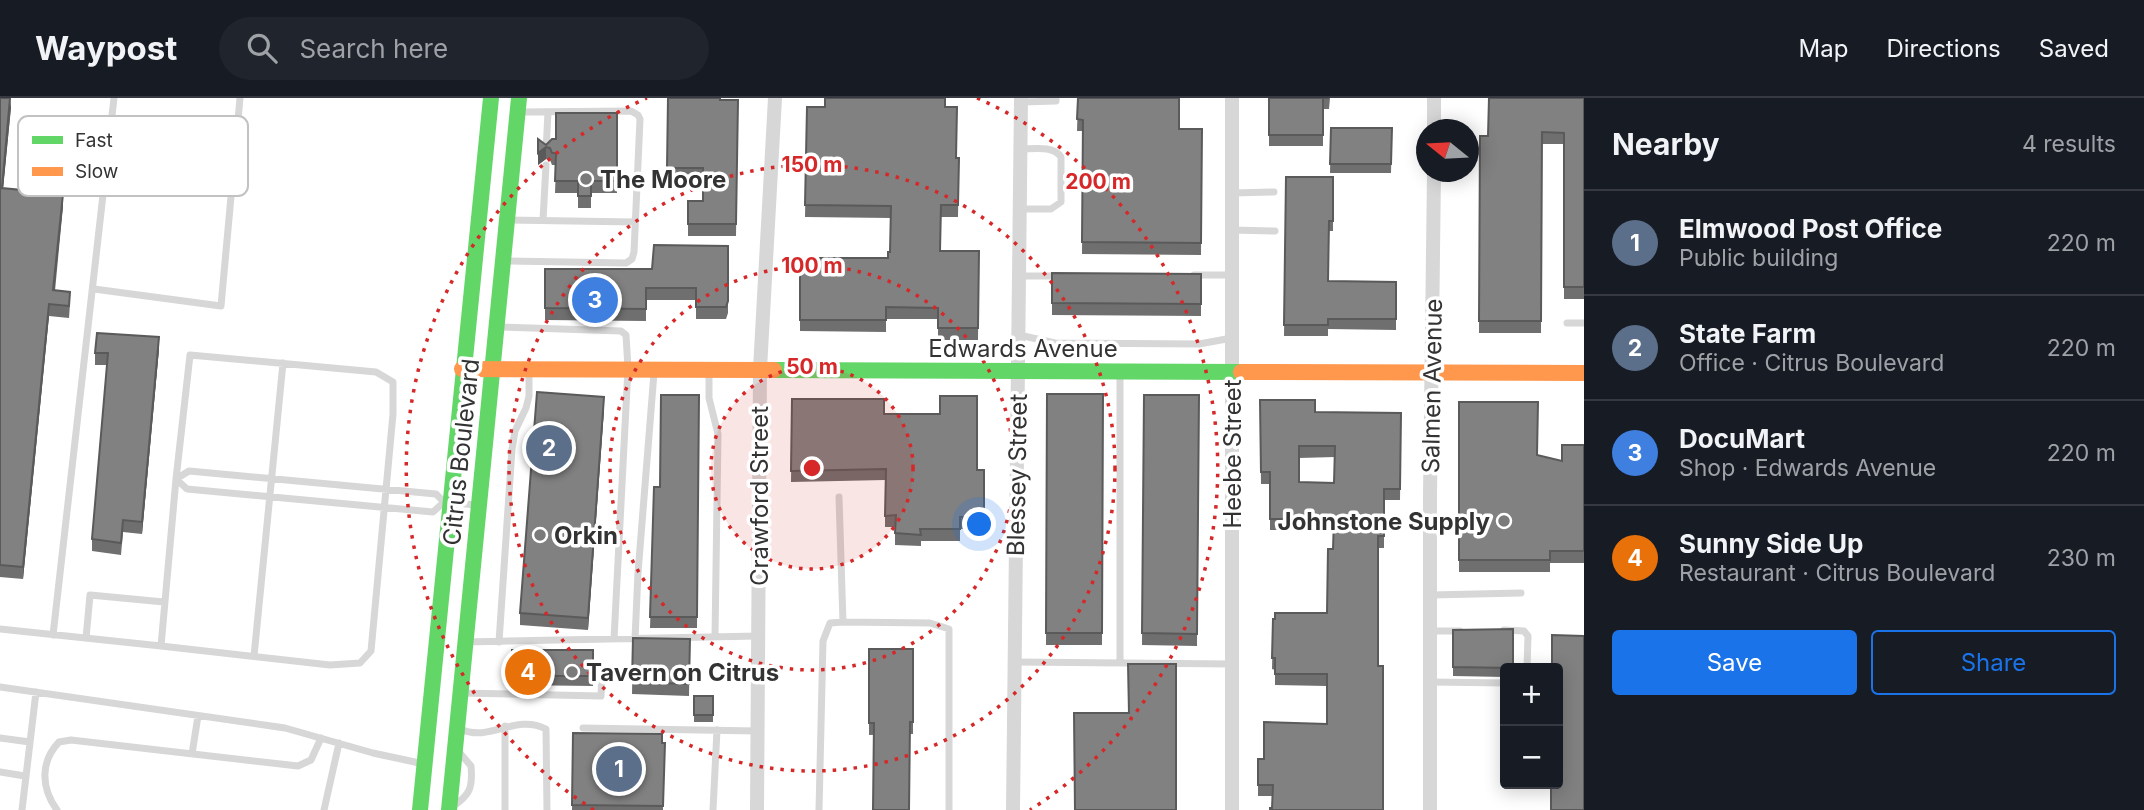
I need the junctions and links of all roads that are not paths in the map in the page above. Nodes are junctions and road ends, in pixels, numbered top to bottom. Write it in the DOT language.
graph roads {
  1 [pos="114,98"];
  2 [pos="240,98"];
  3 [pos="491,98"];
  4 [pos="775,98"];
  5 [pos="1056,98"];
  6 [pos="1232,98"];
  7 [pos="1434,98"];
  8 [pos="1021,100"];
  9 [pos="519,105"];
  10 [pos="548,112"];
  11 [pos="112,116"];
  12 [pos="238,116"];
  13 [pos="1434,119"];
  14 [pos="1020,149"];
  15 [pos="546,151"];
  16 [pos="546,165"];
  17 [pos="1434,182"];
  18 [pos="1274,192"];
  19 [pos="1232,193"];
  20 [pos="103,196"];
  21 [pos="231,196"];
  22 [pos="1020,209"];
  23 [pos="506,219"];
  24 [pos="543,220"];
  25 [pos="634,222"];
  26 [pos="1232,230"];
  27 [pos="1275,231"];
  28 [pos="503,261"];
  29 [pos="1179,275"];
  30 [pos="1232,275"];
  31 [pos="1019,276"];
  32 [pos="1072,276"];
  33 [pos="93,289"];
  34 [pos="1567,323"];
  35 [pos="1584,323"];
  36 [pos="496,327"];
  37 [pos="1018,335"];
  38 [pos="1232,338"];
  39 [pos="283,363"];
  40 [pos="628,368"];
  41 [pos="654,368"];
  42 [pos="462,369"];
  43 [pos="492,369"];
  44 [pos="528,369"];
  45 [pos="709,369"];
  46 [pos="760,369"];
  47 [pos="1018,371"];
  48 [pos="1120,372"];
  49 [pos="1432,372"];
  50 [pos="1232,373"];
  51 [pos="1584,373"];
  52 [pos="176,479"];
  53 [pos="271,479"];
  54 [pos="386,490"];
  55 [pos="839,497"];
  56 [pos="270,498"];
  57 [pos="447,503"];
  58 [pos="479,505"];
  59 [pos="384,508"];
  60 [pos="1521,593"];
  61 [pos="1430,595"];
  62 [pos="164,602"];
  63 [pos="842,622"];
  64 [pos="0,629"];
  65 [pos="1466,630"];
  66 [pos="1491,630"];
  67 [pos="1430,631"];
  68 [pos="53,635"];
  69 [pos="758,636"];
  70 [pos="715,637"];
  71 [pos="86,638"];
  72 [pos="614,639"];
  73 [pos="635,639"];
  74 [pos="465,642"];
  75 [pos="499,642"];
  76 [pos="160,646"];
  77 [pos="254,656"];
  78 [pos="1015,662"];
  79 [pos="1120,663"];
  80 [pos="1527,663"];
  81 [pos="1232,664"];
  82 [pos="602,671"];
  83 [pos="1430,682"];
  84 [pos="1500,682"];
  85 [pos="0,687"];
  86 [pos="36,692"];
  87 [pos="460,693"];
  88 [pos="198,716"];
  89 [pos="505,726"];
  90 [pos="457,727"];
  91 [pos="583,728"];
  92 [pos="717,730"];
  93 [pos="757,730"];
  94 [pos="0,738"];
  95 [pos="321,738"];
  96 [pos="30,742"];
  97 [pos="339,743"];
  98 [pos="192,754"];
  99 [pos="425,765"];
  100 [pos="0,772"];
  101 [pos="25,776"];
  102 [pos="22,810"];
  103 [pos="57,810"];
  104 [pos="324,810"];
  105 [pos="420,810"];
  106 [pos="438,810"];
  107 [pos="449,810"];
  108 [pos="505,810"];
  109 [pos="547,810"];
  110 [pos="713,810"];
  111 [pos="757,810"];
  112 [pos="819,810"];
  113 [pos="948,810"];
  114 [pos="1013,810"];
  115 [pos="1232,810"];
  116 [pos="1430,810"];
  1 -- 11 [label="lane"];
  2 -- 12 [label="lane"];
  3 -- 42 [label="street, Citrus Boulevard"];
  4 -- 46 [label="street, Crawford Street"];
  5 -- 8 [label="lane"];
  6 -- 19 [label="street, Heebe Street"];
  7 -- 13 [label="street"];
  8 -- 14 [label="street, Blessey Street"];
  9 -- 10 [label="lane"];
  9 -- 23 [label="street, Citrus Boulevard"];
  10 -- 15 [label="lane"];
  10 -- 25 [label="lane"];
  14 -- 22 [label="street, Blessey Street"];
  14 -- 22 [label="lane"];
  16 -- 24 [label="lane"];
  17 -- 49 [label="street, Salmen Avenue"];
  18 -- 19 [label="lane"];
  19 -- 26 [label="street, Heebe Street"];
  20 -- 33 [label="lane"];
  21 -- 33 [label="lane"];
  22 -- 31 [label="street, Blessey Street"];
  23 -- 24 [label="lane"];
  23 -- 28 [label="street, Citrus Boulevard"];
  24 -- 25 [label="lane"];
  25 -- 28 [label="lane"];
  26 -- 27 [label="lane"];
  26 -- 30 [label="street, Heebe Street"];
  28 -- 36 [label="street, Citrus Boulevard"];
  29 -- 30 [label="lane"];
  30 -- 38 [label="street, Heebe Street"];
  31 -- 32 [label="lane"];
  31 -- 37 [label="street, Blessey Street"];
  33 -- 68 [label="lane"];
  34 -- 35 [label="lane"];
  36 -- 40 [label="lane"];
  36 -- 43 [label="street, Citrus Boulevard"];
  37 -- 38 [label="lane"];
  37 -- 47 [label="street, Blessey Street"];
  38 -- 50 [label="street, Heebe Street"];
  39 -- 52 [label="lane"];
  39 -- 53 [label="lane"];
  39 -- 54 [label="lane"];
  40 -- 41 [label="street, Edwards Avenue"];
  40 -- 44 [label="street, Edwards Avenue"];
  40 -- 72 [label="lane"];
  41 -- 45 [label="street, Edwards Avenue"];
  41 -- 73 [label="lane"];
  42 -- 43 [label="street, Edwards Avenue"];
  42 -- 57 [label="street, Citrus Boulevard"];
  43 -- 44 [label="street, Edwards Avenue"];
  43 -- 58 [label="street, Citrus Boulevard"];
  44 -- 75 [label="lane"];
  45 -- 46 [label="street, Edwards Avenue"];
  45 -- 70 [label="lane"];
  46 -- 47 [label="street, Edwards Avenue"];
  46 -- 69 [label="street, Crawford Street"];
  47 -- 48 [label="street, Edwards Avenue"];
  47 -- 78 [label="street, Blessey Street"];
  48 -- 50 [label="street, Edwards Avenue"];
  48 -- 79 [label="lane"];
  49 -- 50 [label="street, Edwards Avenue"];
  49 -- 51 [label="street, Edwards Avenue"];
  49 -- 61 [label="street, Salmen Avenue"];
  50 -- 81 [label="street, Heebe Street"];
  52 -- 53 [label="lane"];
  52 -- 56 [label="lane"];
  52 -- 62 [label="lane"];
  53 -- 54 [label="lane"];
  53 -- 56 [label="lane"];
  54 -- 57 [label="lane"];
  54 -- 59 [label="lane"];
  55 -- 63 [label="lane"];
  56 -- 59 [label="lane"];
  56 -- 77 [label="lane"];
  57 -- 58 [label="lane"];
  57 -- 59 [label="lane"];
  57 -- 99 [label="street, Citrus Boulevard"];
  58 -- 74 [label="street, Citrus Boulevard"];
  59 -- 77 [label="lane"];
  60 -- 61 [label="lane"];
  61 -- 67 [label="street, Salmen Avenue"];
  62 -- 71 [label="lane"];
  62 -- 76 [label="lane"];
  63 -- 112 [label="lane"];
  63 -- 113 [label="lane"];
  64 -- 68 [label="lane"];
  65 -- 67 [label="lane"];
  66 -- 80 [label="lane"];
  67 -- 83 [label="street, Salmen Avenue"];
  68 -- 71 [label="lane"];
  69 -- 70 [label="lane"];
  69 -- 93 [label="street, Crawford Street"];
  70 -- 73 [label="lane"];
  71 -- 76 [label="lane"];
  72 -- 73 [label="lane"];
  72 -- 75 [label="lane"];
  74 -- 75 [label="lane"];
  74 -- 87 [label="street, Citrus Boulevard"];
  76 -- 77 [label="lane"];
  78 -- 79 [label="lane"];
  78 -- 114 [label="street, Blessey Street"];
  79 -- 81 [label="lane"];
  81 -- 115 [label="street, Heebe Street"];
  82 -- 87 [label="lane"];
  83 -- 84 [label="lane"];
  83 -- 116 [label="street, Salmen Avenue"];
  85 -- 86 [label="lane"];
  86 -- 88 [label="lane"];
  86 -- 96 [label="lane"];
  87 -- 90 [label="street, Citrus Boulevard"];
  88 -- 95 [label="lane"];
  88 -- 98 [label="lane"];
  89 -- 90 [label="lane"];
  89 -- 108 [label="lane"];
  89 -- 109 [label="lane"];
  90 -- 107 [label="street, Citrus Boulevard"];
  91 -- 92 [label="lane"];
  92 -- 93 [label="lane"];
  92 -- 110 [label="lane"];
  93 -- 111 [label="street, Crawford Street"];
  94 -- 96 [label="lane"];
  95 -- 97 [label="lane"];
  95 -- 98 [label="lane"];
  96 -- 101 [label="lane"];
  97 -- 99 [label="lane"];
  97 -- 104 [label="lane"];
  98 -- 103 [label="lane"];
  99 -- 105 [label="street, Citrus Boulevard"];
  99 -- 106 [label="street"];
  100 -- 101 [label="lane"];
  101 -- 102 [label="lane"];
}
